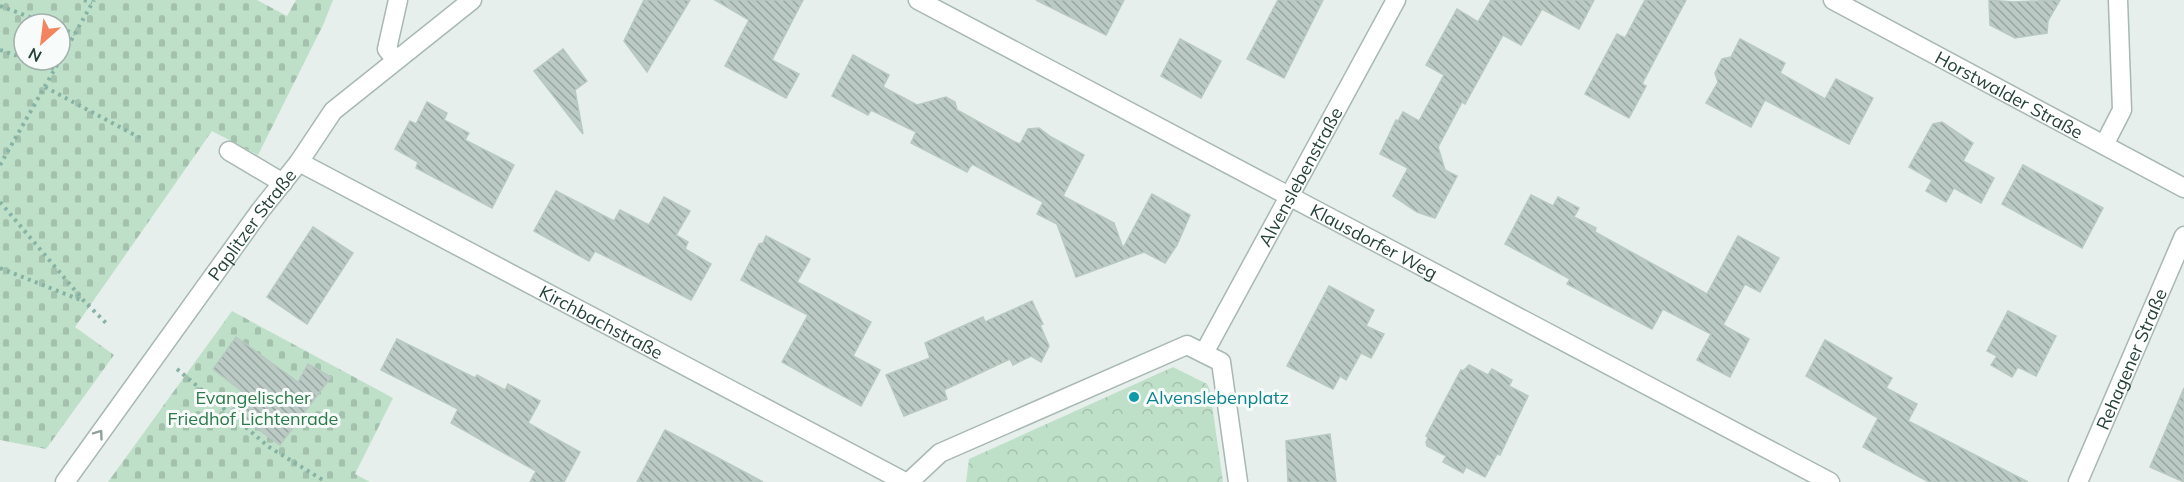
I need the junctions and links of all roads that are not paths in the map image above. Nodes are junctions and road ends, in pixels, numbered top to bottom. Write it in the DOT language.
graph roads {
  1 [pos="398,0"];
  2 [pos="472,0"];
  3 [pos="918,0"];
  4 [pos="1396,0"];
  5 [pos="1833,0"];
  6 [pos="2118,0"];
  7 [pos="396,60"];
  8 [pos="2104,145"];
  9 [pos="229,151"];
  10 [pos="299,162"];
  11 [pos="283,183"];
  12 [pos="2184,188"];
  13 [pos="1290,197"];
  14 [pos="2184,236"];
  15 [pos="1204,353"];
  16 [pos="65,482"];
  17 [pos="907,482"];
  18 [pos="1238,482"];
  19 [pos="1830,482"];
  20 [pos="2078,482"];
  1 -- 7 [label="street"];
  2 -- 7 [label="street, Paplitzer Straße"];
  3 -- 13 [label="street, Klausdorfer Weg"];
  4 -- 13 [label="street, Alvenslebenstraße"];
  5 -- 8 [label="street, Horstwalder Straße"];
  6 -- 8 [label="street"];
  7 -- 10 [label="street, Paplitzer Straße"];
  8 -- 12 [label="street, Horstwalder Straße"];
  9 -- 11 [label="street"];
  10 -- 11 [label="street, Paplitzer Straße"];
  10 -- 17 [label="street, Kirchbachstraße"];
  16 -- 11 [label="street, Paplitzer Straße, one-way"];
  13 -- 15 [label="street, Alvenslebenstraße"];
  13 -- 19 [label="street, Klausdorfer Weg"];
  14 -- 20 [label="street, Rehagener Straße"];
  15 -- 17 [label="street"];
  15 -- 18 [label="street"];
}
